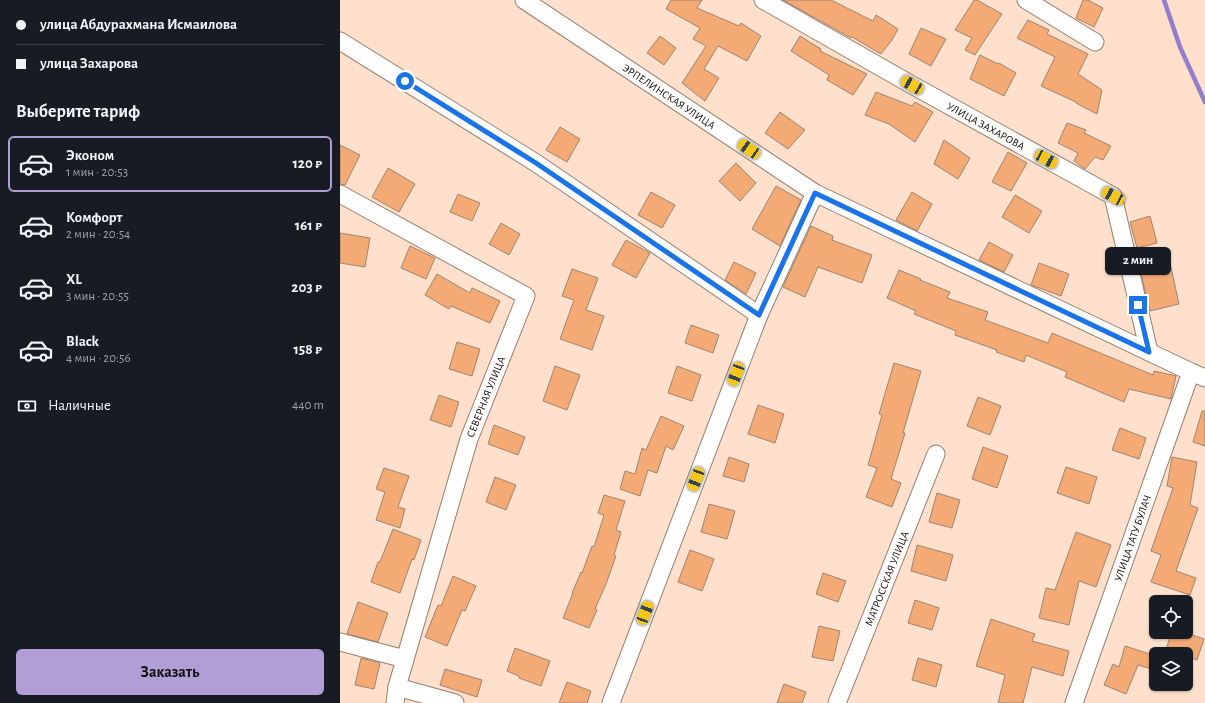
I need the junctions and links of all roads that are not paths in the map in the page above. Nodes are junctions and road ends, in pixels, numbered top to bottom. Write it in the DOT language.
graph roads {
  1 [pos="524,0"];
  2 [pos="763,0"];
  3 [pos="1026,0"];
  4 [pos="340,41"];
  5 [pos="1095,42"];
  6 [pos="815,193"];
  7 [pos="340,194"];
  8 [pos="759,315"];
  9 [pos="1149,352"];
  10 [pos="1198,375"];
  11 [pos="936,454"];
  12 [pos="340,642"];
  13 [pos="405,659"];
  14 [pos="396,695"];
  15 [pos="455,703"];
  16 [pos="610,703"];
  17 [pos="837,703"];
  18 [pos="1074,703"];
  1 -- 6 [label="street, ЭРПЕЛИНСКАЯ УЛИЦА"];
  2 -- 9 [label="street, УЛИЦА ЗАХАРОВА"];
  3 -- 5 [label="street"];
  4 -- 8 [label="street"];
  6 -- 8 [label="street"];
  6 -- 9 [label="street, ЭРПЕЛИНСКАЯ УЛИЦА"];
  7 -- 13 [label="street, СЕВЕРНАЯ УЛИЦА"];
  8 -- 16 [label="street"];
  9 -- 10 [label="street, ЭРПЕЛИНСКАЯ УЛИЦА"];
  10 -- 18 [label="street, УЛИЦА ТАТУ БУЛАЧ"];
  11 -- 17 [label="street, МАТРОССКАЯ УЛИЦА"];
  12 -- 13 [label="street"];
  13 -- 14 [label="street, СЕВЕРНАЯ УЛИЦА"];
  14 -- 15 [label="street"];
}
